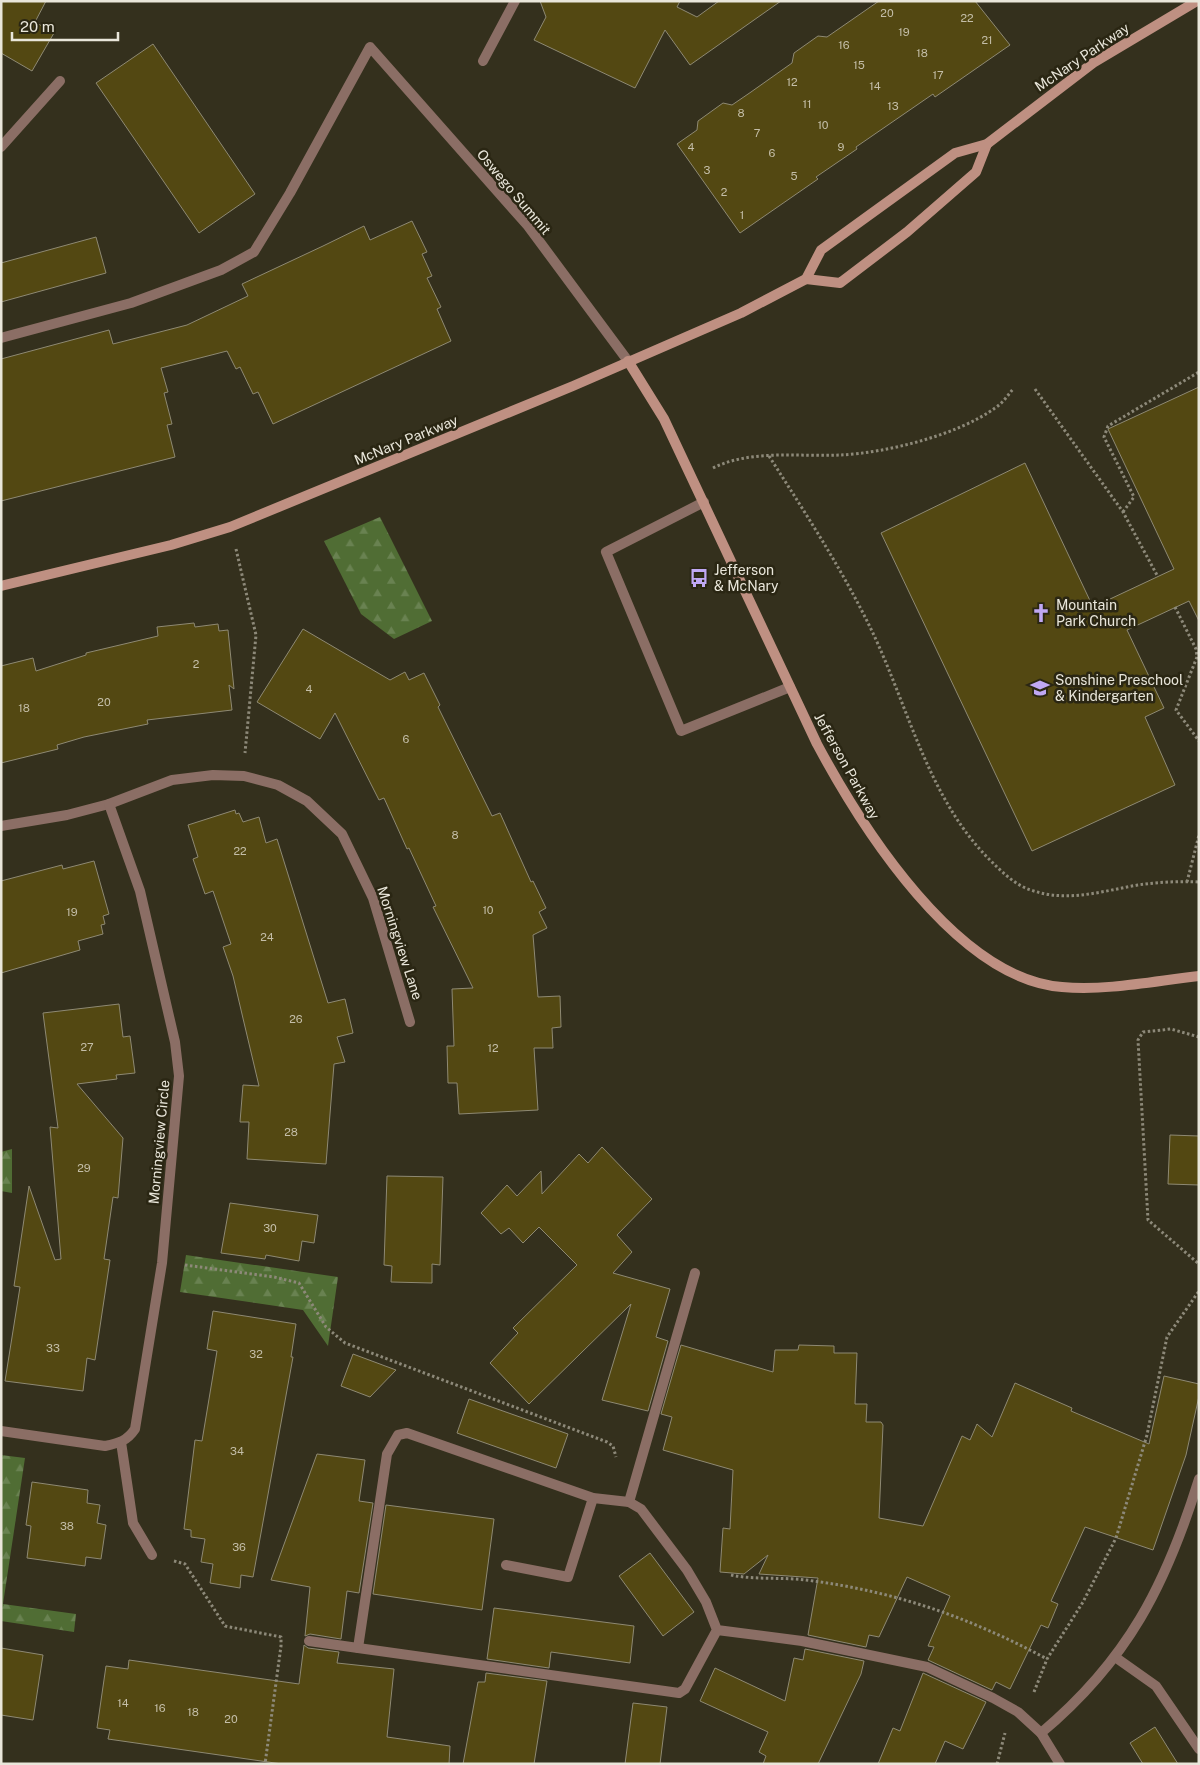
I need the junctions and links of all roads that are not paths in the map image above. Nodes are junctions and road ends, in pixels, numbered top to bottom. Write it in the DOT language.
graph roads {
  1 [pos="515,1"];
  2 [pos="1197,1"];
  3 [pos="483,61"];
  4 [pos="60,81"];
  5 [pos="987,144"];
  6 [pos="1,147"];
  7 [pos="806,279"];
  8 [pos="1,338"];
  9 [pos="628,361"];
  10 [pos="704,502"];
  11 [pos="1,586"];
  12 [pos="790,687"];
  13 [pos="109,804"];
  14 [pos="1,826"];
  15 [pos="1199,976"];
  16 [pos="410,1022"];
  17 [pos="695,1273"];
  18 [pos="1,1431"];
  19 [pos="121,1442"];
  20 [pos="1199,1479"];
  21 [pos="593,1498"];
  22 [pos="628,1502"];
  23 [pos="152,1555"];
  24 [pos="506,1565"];
  25 [pos="717,1630"];
  26 [pos="309,1641"];
  27 [pos="358,1648"];
  28 [pos="1115,1657"];
  29 [pos="1041,1733"];
  30 [pos="1199,1749"];
  31 [pos="1060,1764"];
  1 -- 3 [label="street"];
  2 -- 5 [label="street, McNary Parkway"];
  4 -- 6 [label="street"];
  5 -- 7 [label="street, McNary Parkway"];
  5 -- 7 [label="street"];
  7 -- 9 [label="street, McNary Parkway"];
  8 -- 9 [label="street, Oswego Summit"];
  9 -- 10 [label="street, Jefferson Parkway"];
  9 -- 11 [label="street, McNary Parkway"];
  10 -- 12 [label="street, Jefferson Parkway"];
  10 -- 12 [label="street"];
  12 -- 15 [label="street, Jefferson Parkway"];
  13 -- 14 [label="street"];
  13 -- 16 [label="street, Morningview Lane"];
  13 -- 19 [label="street, Morningview Circle"];
  17 -- 22 [label="street"];
  18 -- 19 [label="street"];
  19 -- 23 [label="street"];
  20 -- 28 [label="street"];
  21 -- 22 [label="street"];
  21 -- 24 [label="street"];
  21 -- 27 [label="street"];
  22 -- 25 [label="street"];
  25 -- 27 [label="street"];
  25 -- 29 [label="street"];
  26 -- 27 [label="street"];
  28 -- 29 [label="street"];
  28 -- 30 [label="street"];
  29 -- 31 [label="street"];
}
